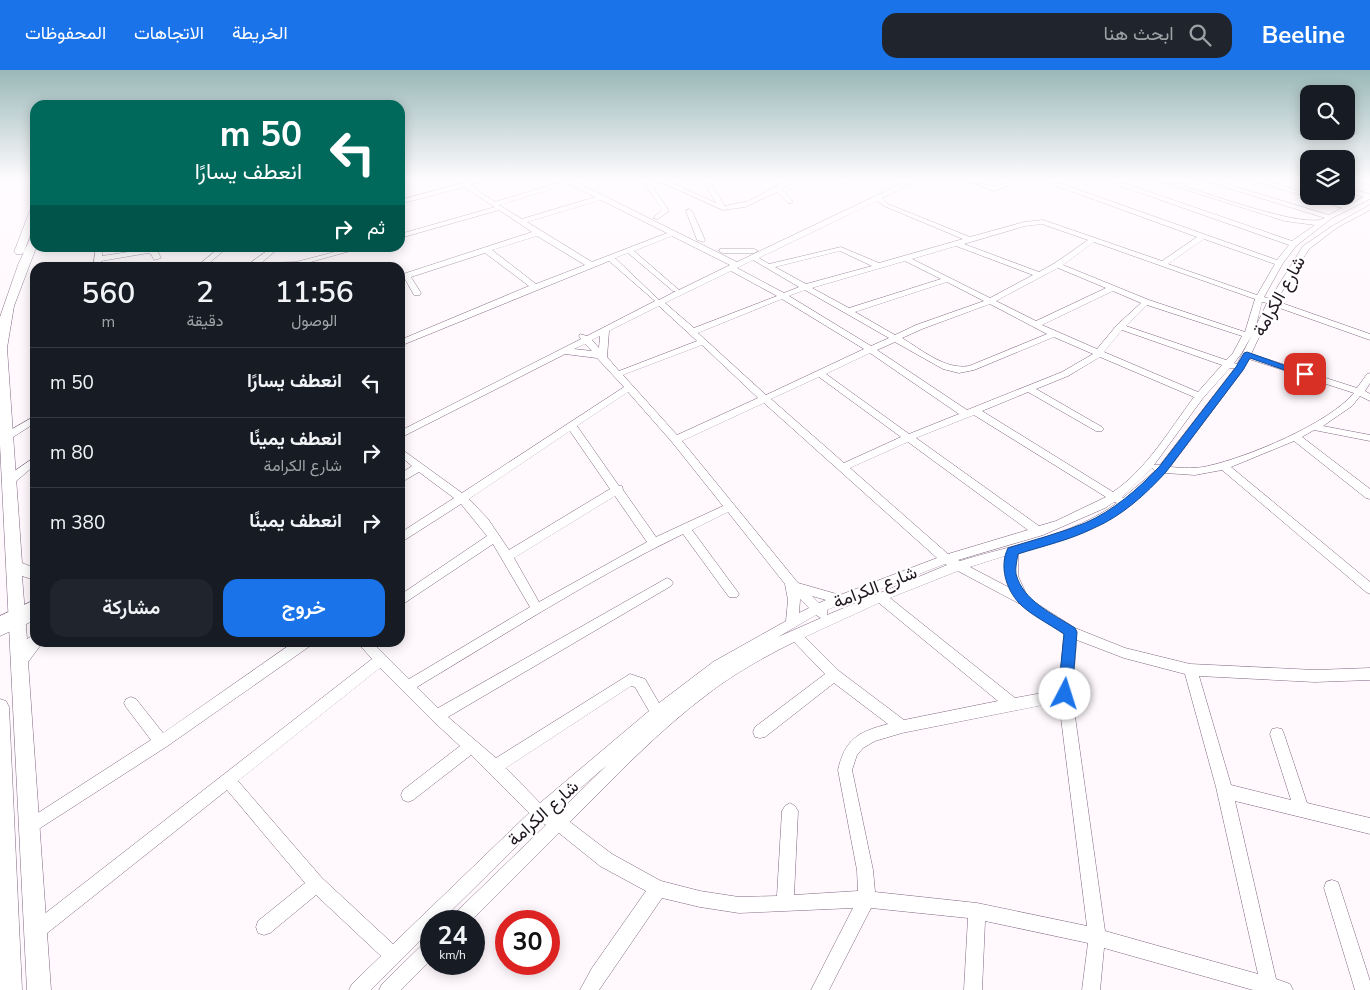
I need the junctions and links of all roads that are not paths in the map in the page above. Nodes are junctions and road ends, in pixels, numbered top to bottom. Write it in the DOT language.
graph roads {
  1 [pos="446,222"];
  2 [pos="520,222"];
  3 [pos="649,222"];
  4 [pos="664,222"];
  5 [pos="693,222"];
  6 [pos="818,222"];
  7 [pos="825,222"];
  8 [pos="928,222"];
  9 [pos="1162,222"];
  10 [pos="1258,222"];
  11 [pos="1268,222"];
  12 [pos="1321,222"];
  13 [pos="1332,222"];
  14 [pos="405,231"];
  15 [pos="414,232"];
  16 [pos="1295,232"];
  17 [pos="538,233"];
  18 [pos="672,233"];
  19 [pos="405,235"];
  20 [pos="1203,236"];
  21 [pos="701,240"];
  22 [pos="970,240"];
  23 [pos="1093,240"];
  24 [pos="1312,243"];
  25 [pos="958,244"];
  26 [pos="28,247"];
  27 [pos="629,250"];
  28 [pos="488,251"];
  29 [pos="723,251"];
  30 [pos="99,252"];
  31 [pos="142,252"];
  32 [pos="154,252"];
  33 [pos="218,252"];
  34 [pos="270,252"];
  35 [pos="343,252"];
  36 [pos="714,253"];
  37 [pos="753,254"];
  38 [pos="157,258"];
  39 [pos="610,258"];
  40 [pos="905,258"];
  41 [pos="99,259"];
  42 [pos="98,262"];
  43 [pos="206,262"];
  44 [pos="257,262"];
  45 [pos="308,262"];
  46 [pos="735,262"];
  47 [pos="1279,263"];
  48 [pos="1163,264"];
  49 [pos="591,265"];
  50 [pos="1058,265"];
  51 [pos="768,266"];
  52 [pos="879,266"];
  53 [pos="719,267"];
  54 [pos="1040,275"];
  55 [pos="405,276"];
  56 [pos="405,279"];
  57 [pos="947,280"];
  58 [pos="806,287"];
  59 [pos="534,288"];
  60 [pos="1112,288"];
  61 [pos="676,289"];
  62 [pos="417,293"];
  63 [pos="783,296"];
  64 [pos="1258,299"];
  65 [pos="657,300"];
  66 [pos="0,301"];
  67 [pos="989,302"];
  68 [pos="1146,302"];
  69 [pos="1271,303"];
  70 [pos="849,311"];
  71 [pos="1034,325"];
  72 [pos="1120,327"];
  73 [pos="606,330"];
  74 [pos="692,332"];
  75 [pos="1054,334"];
  76 [pos="1247,335"];
  77 [pos="1370,337"];
  78 [pos="584,338"];
  79 [pos="895,338"];
  80 [pos="405,341"];
  81 [pos="703,342"];
  82 [pos="870,350"];
  83 [pos="561,353"];
  84 [pos="1098,354"];
  85 [pos="1247,355"];
  86 [pos="603,356"];
  87 [pos="1228,364"];
  88 [pos="1240,368"];
  89 [pos="619,374"];
  90 [pos="820,374"];
  91 [pos="1370,378"];
  92 [pos="630,387"];
  93 [pos="1029,389"];
  94 [pos="1358,391"];
  95 [pos="1200,396"];
  96 [pos="1370,398"];
  97 [pos="765,399"];
  98 [pos="972,413"];
  99 [pos="30,422"];
  100 [pos="405,424"];
  101 [pos="572,426"];
  102 [pos="1312,426"];
  103 [pos="1099,429"];
  104 [pos="405,432"];
  105 [pos="1295,436"];
  106 [pos="6,437"];
  107 [pos="908,438"];
  108 [pos="1370,438"];
  109 [pos="676,440"];
  110 [pos="405,455"];
  111 [pos="30,464"];
  112 [pos="1148,466"];
  113 [pos="1224,466"];
  114 [pos="419,468"];
  115 [pos="842,468"];
  116 [pos="1163,469"];
  117 [pos="405,476"];
  118 [pos="10,480"];
  119 [pos="618,489"];
  120 [pos="1370,495"];
  121 [pos="1114,497"];
  122 [pos="461,498"];
  123 [pos="1125,504"];
  124 [pos="730,507"];
  125 [pos="684,528"];
  126 [pos="1065,529"];
  127 [pos="1039,532"];
  128 [pos="405,536"];
  129 [pos="494,538"];
  130 [pos="654,543"];
  131 [pos="1012,552"];
  132 [pos="506,556"];
  133 [pos="946,559"];
  134 [pos="959,566"];
  135 [pos="14,567"];
  136 [pos="30,572"];
  137 [pos="667,583"];
  138 [pos="791,583"];
  139 [pos="1370,589"];
  140 [pos="733,594"];
  141 [pos="405,598"];
  142 [pos="880,598"];
  143 [pos="840,600"];
  144 [pos="1024,601"];
  145 [pos="30,609"];
  146 [pos="537,609"];
  147 [pos="817,609"];
  148 [pos="30,615"];
  149 [pos="18,618"];
  150 [pos="829,619"];
  151 [pos="0,622"];
  152 [pos="794,629"];
  153 [pos="0,631"];
  154 [pos="1071,632"];
  155 [pos="30,647"];
  156 [pos="298,647"];
  157 [pos="368,647"];
  158 [pos="381,660"];
  159 [pos="20,661"];
  160 [pos="1190,670"];
  161 [pos="1370,674"];
  162 [pos="834,675"];
  163 [pos="408,686"];
  164 [pos="1065,694"];
  165 [pos="131,703"];
  166 [pos="1011,703"];
  167 [pos="0,707"];
  168 [pos="658,713"];
  169 [pos="437,716"];
  170 [pos="902,727"];
  171 [pos="760,732"];
  172 [pos="1277,734"];
  173 [pos="161,742"];
  174 [pos="471,746"];
  175 [pos="495,767"];
  176 [pos="228,780"];
  177 [pos="1224,791"];
  178 [pos="408,795"];
  179 [pos="1302,810"];
  180 [pos="790,811"];
  181 [pos="540,812"];
  182 [pos="558,822"];
  183 [pos="1370,826"];
  184 [pos="29,827"];
  185 [pos="3,881"];
  186 [pos="316,884"];
  187 [pos="1332,888"];
  188 [pos="658,889"];
  189 [pos="867,899"];
  190 [pos="785,904"];
  191 [pos="470,910"];
  192 [pos="977,911"];
  193 [pos="264,928"];
  194 [pos="4,931"];
  195 [pos="35,932"];
  196 [pos="1097,937"];
  197 [pos="394,956"];
  198 [pos="420,959"];
  199 [pos="1276,988"];
  200 [pos="10,990"];
  201 [pos="39,990"];
  202 [pos="358,990"];
  203 [pos="388,990"];
  204 [pos="589,990"];
  205 [pos="820,990"];
  206 [pos="973,990"];
  207 [pos="1092,990"];
  208 [pos="1364,990"];
  1 -- 15 [label="street"];
  2 -- 17 [label="street"];
  3 -- 18 [label="street"];
  4 -- 21 [label="street"];
  5 -- 21 [label="street"];
  6 -- 37 [label="street"];
  7 -- 37 [label="street"];
  8 -- 22 [label="street"];
  9 -- 20 [label="street"];
  10 -- 16 [label="street"];
  11 -- 16 [label="street"];
  12 -- 16 [label="street, شارع الكرامة"];
  12 -- 16 [label="street"];
  13 -- 24 [label="street, شارع الكرامة"];
  14 -- 15 [label="street"];
  15 -- 19 [label="street"];
  16 -- 24 [label="street"];
  16 -- 47 [label="street, شارع الكرامة"];
  17 -- 28 [label="street"];
  17 -- 49 [label="street"];
  18 -- 27 [label="street"];
  18 -- 36 [label="street"];
  20 -- 47 [label="street"];
  20 -- 48 [label="street"];
  21 -- 29 [label="street"];
  22 -- 23 [label="street"];
  22 -- 25 [label="street"];
  23 -- 48 [label="street"];
  23 -- 50 [label="street"];
  24 -- 69 [label="street, شارع الكرامة"];
  25 -- 40 [label="street"];
  25 -- 54 [label="street"];
  26 -- 66 [label="main road"];
  26 -- 106 [label="main road"];
  27 -- 39 [label="street"];
  27 -- 61 [label="street"];
  28 -- 55 [label="street"];
  28 -- 59 [label="street"];
  29 -- 37 [label="street"];
  29 -- 46 [label="street"];
  30 -- 41 [label="street"];
  31 -- 41 [label="street"];
  32 -- 38 [label="street"];
  33 -- 43 [label="street"];
  34 -- 44 [label="street"];
  35 -- 45 [label="street"];
  36 -- 46 [label="street"];
  36 -- 53 [label="street"];
  37 -- 46 [label="street"];
  37 -- 51 [label="street"];
  39 -- 49 [label="street"];
  39 -- 65 [label="street"];
  40 -- 52 [label="street"];
  40 -- 57 [label="street"];
  41 -- 42 [label="street"];
  46 -- 53 [label="street"];
  46 -- 63 [label="street"];
  46 -- 65 [label="street"];
  47 -- 64 [label="street, شارع الكرامة"];
  48 -- 64 [label="street"];
  49 -- 59 [label="street"];
  50 -- 54 [label="street"];
  50 -- 60 [label="street"];
  51 -- 52 [label="street"];
  51 -- 58 [label="street"];
  52 -- 58 [label="street"];
  53 -- 61 [label="street"];
  54 -- 67 [label="street"];
  56 -- 62 [label="street"];
  57 -- 67 [label="street"];
  57 -- 70 [label="street"];
  58 -- 63 [label="street"];
  58 -- 70 [label="street"];
  59 -- 80 [label="street"];
  60 -- 68 [label="street"];
  60 -- 71 [label="street"];
  61 -- 65 [label="street"];
  63 -- 74 [label="street"];
  63 -- 82 [label="street"];
  64 -- 69 [label="street"];
  64 -- 76 [label="street, شارع الكرامة"];
  65 -- 73 [label="street"];
  65 -- 74 [label="street"];
  65 -- 78 [label="street"];
  67 -- 71 [label="street"];
  67 -- 79 [label="street"];
  68 -- 72 [label="street"];
  68 -- 76 [label="street"];
  69 -- 77 [label="street"];
  69 -- 85 [label="street, شارع الكرامة"];
  70 -- 79 [label="street"];
  71 -- 75 [label="street"];
  72 -- 84 [label="street"];
  72 -- 87 [label="street"];
  73 -- 78 [label="street"];
  73 -- 86 [label="street"];
  74 -- 81 [label="street"];
  75 -- 79 [label="street"];
  75 -- 84 [label="street"];
  76 -- 87 [label="street, شارع الكرامة"];
  78 -- 83 [label="street"];
  78 -- 86 [label="street"];
  78 -- 100 [label="street"];
  79 -- 82 [label="street"];
  81 -- 89 [label="street"];
  81 -- 97 [label="street"];
  82 -- 90 [label="street"];
  82 -- 98 [label="street"];
  83 -- 86 [label="street"];
  83 -- 104 [label="street"];
  84 -- 93 [label="street"];
  84 -- 95 [label="street"];
  85 -- 88 [label="street, شارع الكرامة"];
  85 -- 94 [label="street"];
  86 -- 89 [label="street"];
  87 -- 88 [label="street"];
  87 -- 95 [label="street, شارع الكرامة"];
  88 -- 116 [label="street, شارع الكرامة"];
  89 -- 92 [label="street"];
  90 -- 97 [label="street"];
  90 -- 107 [label="street"];
  91 -- 94 [label="street"];
  92 -- 101 [label="street"];
  92 -- 109 [label="street"];
  93 -- 98 [label="street"];
  93 -- 103 [label="street"];
  94 -- 96 [label="street"];
  94 -- 102 [label="street"];
  95 -- 112 [label="street, شارع الكرامة"];
  97 -- 109 [label="street"];
  97 -- 115 [label="street"];
  98 -- 107 [label="street"];
  98 -- 121 [label="street"];
  99 -- 106 [label="street"];
  101 -- 119 [label="street"];
  101 -- 122 [label="street"];
  102 -- 105 [label="street"];
  102 -- 108 [label="street"];
  105 -- 113 [label="street"];
  105 -- 120 [label="street"];
  106 -- 118 [label="main road"];
  107 -- 115 [label="street"];
  107 -- 127 [label="street"];
  109 -- 124 [label="street"];
  110 -- 114 [label="street"];
  111 -- 118 [label="street"];
  112 -- 116 [label="street"];
  112 -- 121 [label="street, شارع الكرامة"];
  113 -- 116 [label="street"];
  113 -- 139 [label="street"];
  114 -- 117 [label="street"];
  114 -- 122 [label="street"];
  115 -- 133 [label="street"];
  116 -- 123 [label="street, شارع الكرامة"];
  118 -- 135 [label="main road"];
  119 -- 130 [label="street"];
  119 -- 132 [label="street"];
  121 -- 123 [label="street"];
  121 -- 126 [label="street, شارع الكرامة"];
  122 -- 128 [label="street"];
  122 -- 129 [label="street"];
  123 -- 126 [label="street, شارع الكرامة"];
  124 -- 125 [label="street"];
  124 -- 138 [label="street"];
  125 -- 130 [label="street"];
  125 -- 140 [label="street"];
  126 -- 127 [label="street, شارع الكرامة"];
  126 -- 131 [label="street, شارع الكرامة"];
  127 -- 133 [label="street, شارع الكرامة"];
  129 -- 132 [label="street"];
  129 -- 141 [label="street"];
  130 -- 146 [label="street"];
  131 -- 134 [label="street, شارع الكرامة"];
  131 -- 144 [label="street"];
  132 -- 146 [label="street"];
  133 -- 134 [label="street"];
  133 -- 143 [label="street, شارع الكرامة"];
  134 -- 142 [label="street, شارع الكرامة"];
  134 -- 144 [label="street"];
  135 -- 136 [label="main road"];
  135 -- 149 [label="main road"];
  137 -- 169 [label="street"];
  138 -- 143 [label="street"];
  138 -- 147 [label="street"];
  138 -- 152 [label="street"];
  142 -- 150 [label="street, شارع الكرامة"];
  142 -- 166 [label="street"];
  143 -- 147 [label="street, شارع الكرامة"];
  144 -- 154 [label="street"];
  145 -- 149 [label="street"];
  146 -- 163 [label="street"];
  147 -- 150 [label="street"];
  147 -- 152 [label="street, شارع الكرامة"];
  148 -- 149 [label="street"];
  149 -- 151 [label="street"];
  149 -- 153 [label="street"];
  149 -- 159 [label="main road"];
  150 -- 152 [label="street, شارع الكرامة"];
  152 -- 162 [label="street"];
  152 -- 168 [label="street, شارع الكرامة"];
  152 -- 182 [label="street, شارع الكرامة"];
  154 -- 160 [label="street"];
  154 -- 164 [label="street"];
  155 -- 159 [label="main road"];
  156 -- 173 [label="street"];
  157 -- 158 [label="street"];
  158 -- 163 [label="street"];
  158 -- 176 [label="street"];
  159 -- 184 [label="main road"];
  160 -- 161 [label="street"];
  160 -- 177 [label="street"];
  162 -- 170 [label="street"];
  162 -- 171 [label="street"];
  163 -- 169 [label="street"];
  164 -- 166 [label="street"];
  164 -- 196 [label="street"];
  165 -- 173 [label="street"];
  166 -- 170 [label="street"];
  167 -- 185 [label="main road"];
  168 -- 175 [label="street"];
  168 -- 181 [label="street, شارع الكرامة"];
  169 -- 174 [label="street"];
  170 -- 189 [label="street"];
  172 -- 179 [label="street"];
  173 -- 184 [label="street"];
  174 -- 175 [label="street"];
  174 -- 178 [label="street"];
  175 -- 181 [label="street"];
  176 -- 186 [label="street"];
  176 -- 195 [label="street"];
  177 -- 179 [label="street"];
  177 -- 199 [label="street"];
  179 -- 183 [label="street"];
  180 -- 190 [label="street"];
  181 -- 182 [label="street"];
  181 -- 197 [label="street, شارع الكرامة"];
  182 -- 188 [label="street"];
  182 -- 191 [label="street, شارع الكرامة"];
  184 -- 195 [label="main road"];
  185 -- 194 [label="main road"];
  186 -- 193 [label="street"];
  186 -- 197 [label="street"];
  187 -- 208 [label="street"];
  188 -- 190 [label="street"];
  188 -- 204 [label="street"];
  189 -- 190 [label="street"];
  189 -- 192 [label="street"];
  189 -- 205 [label="street"];
  192 -- 196 [label="street"];
  192 -- 206 [label="street"];
  194 -- 200 [label="main road"];
  195 -- 201 [label="main road"];
  196 -- 199 [label="street"];
  196 -- 207 [label="street"];
  197 -- 202 [label="street, شارع الكرامة"];
  198 -- 203 [label="street"];
}
